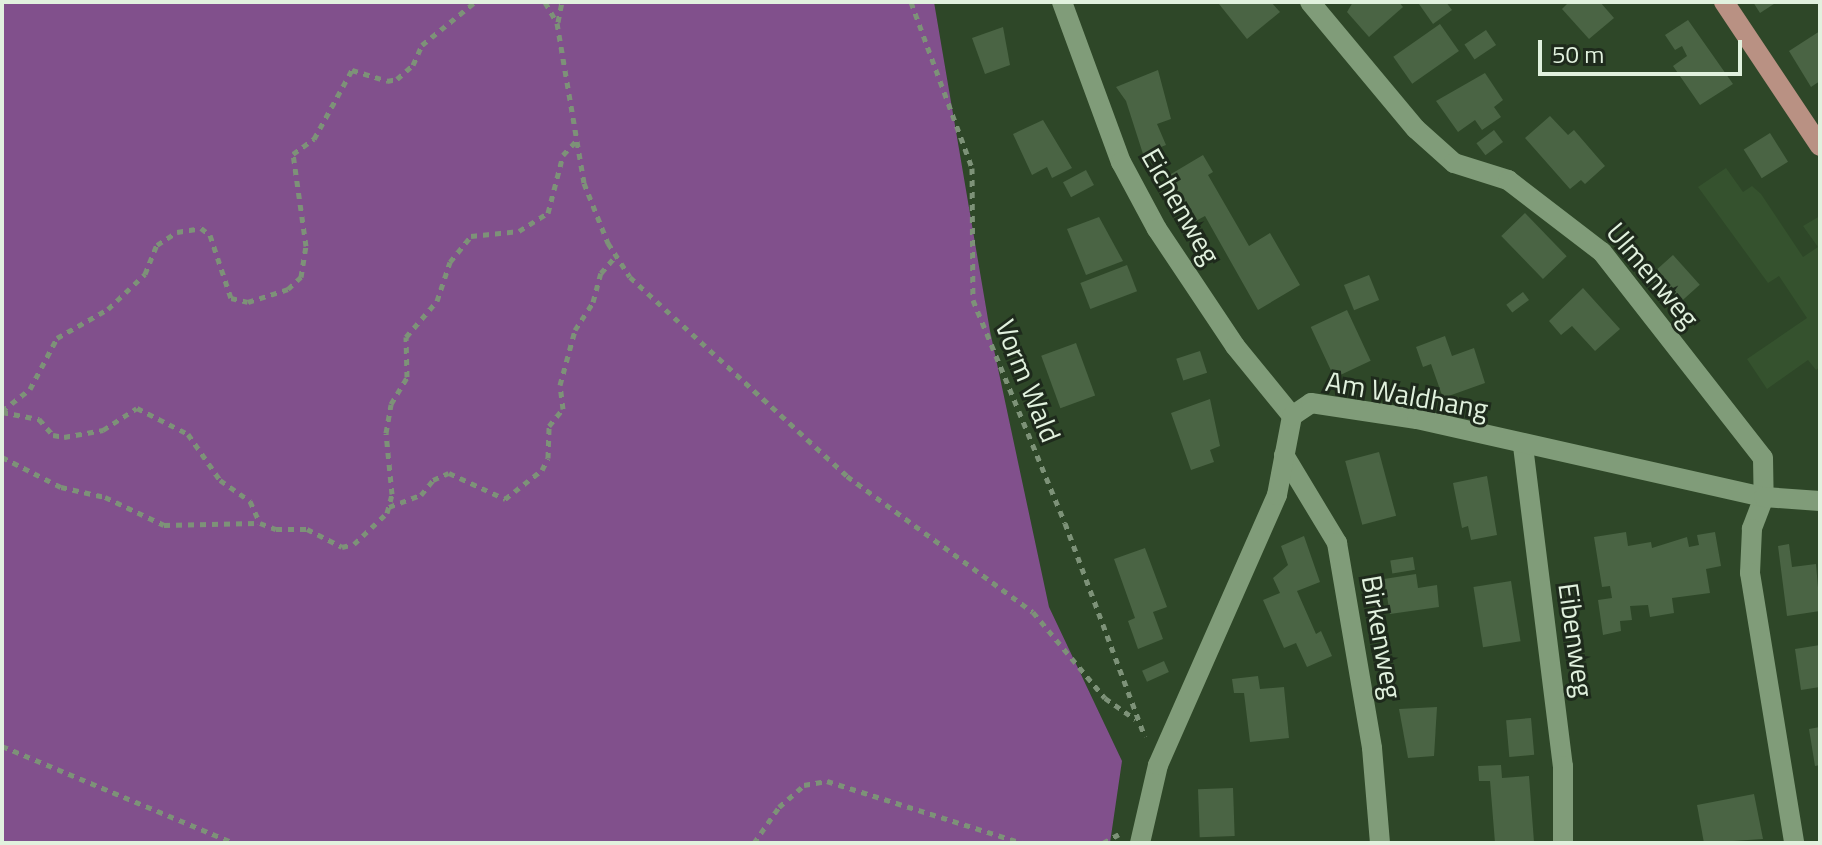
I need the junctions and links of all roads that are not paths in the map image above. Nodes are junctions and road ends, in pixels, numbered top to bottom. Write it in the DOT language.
graph roads {
  1 [pos="1062,2"];
  2 [pos="1310,2"];
  3 [pos="1724,2"];
  4 [pos="1820,146"];
  5 [pos="1292,416"];
  6 [pos="1523,446"];
  7 [pos="1284,455"];
  8 [pos="1764,497"];
  9 [pos="1820,501"];
  10 [pos="1140,843"];
  11 [pos="1380,843"];
  12 [pos="1563,843"];
  13 [pos="1794,843"];
  1 -- 5 [label="street, Eichenweg"];
  2 -- 8 [label="street, Ulmenweg"];
  3 -- 4 [label="main road"];
  5 -- 6 [label="street, Am Waldhang"];
  5 -- 7 [label="street, Am Waldhang"];
  6 -- 8 [label="street, Am Waldhang"];
  6 -- 12 [label="street, Eibenweg"];
  7 -- 10 [label="street, Am Waldhang"];
  7 -- 11 [label="street, Birkenweg"];
  8 -- 9 [label="street, Am Waldhang"];
  8 -- 13 [label="street"];
}
